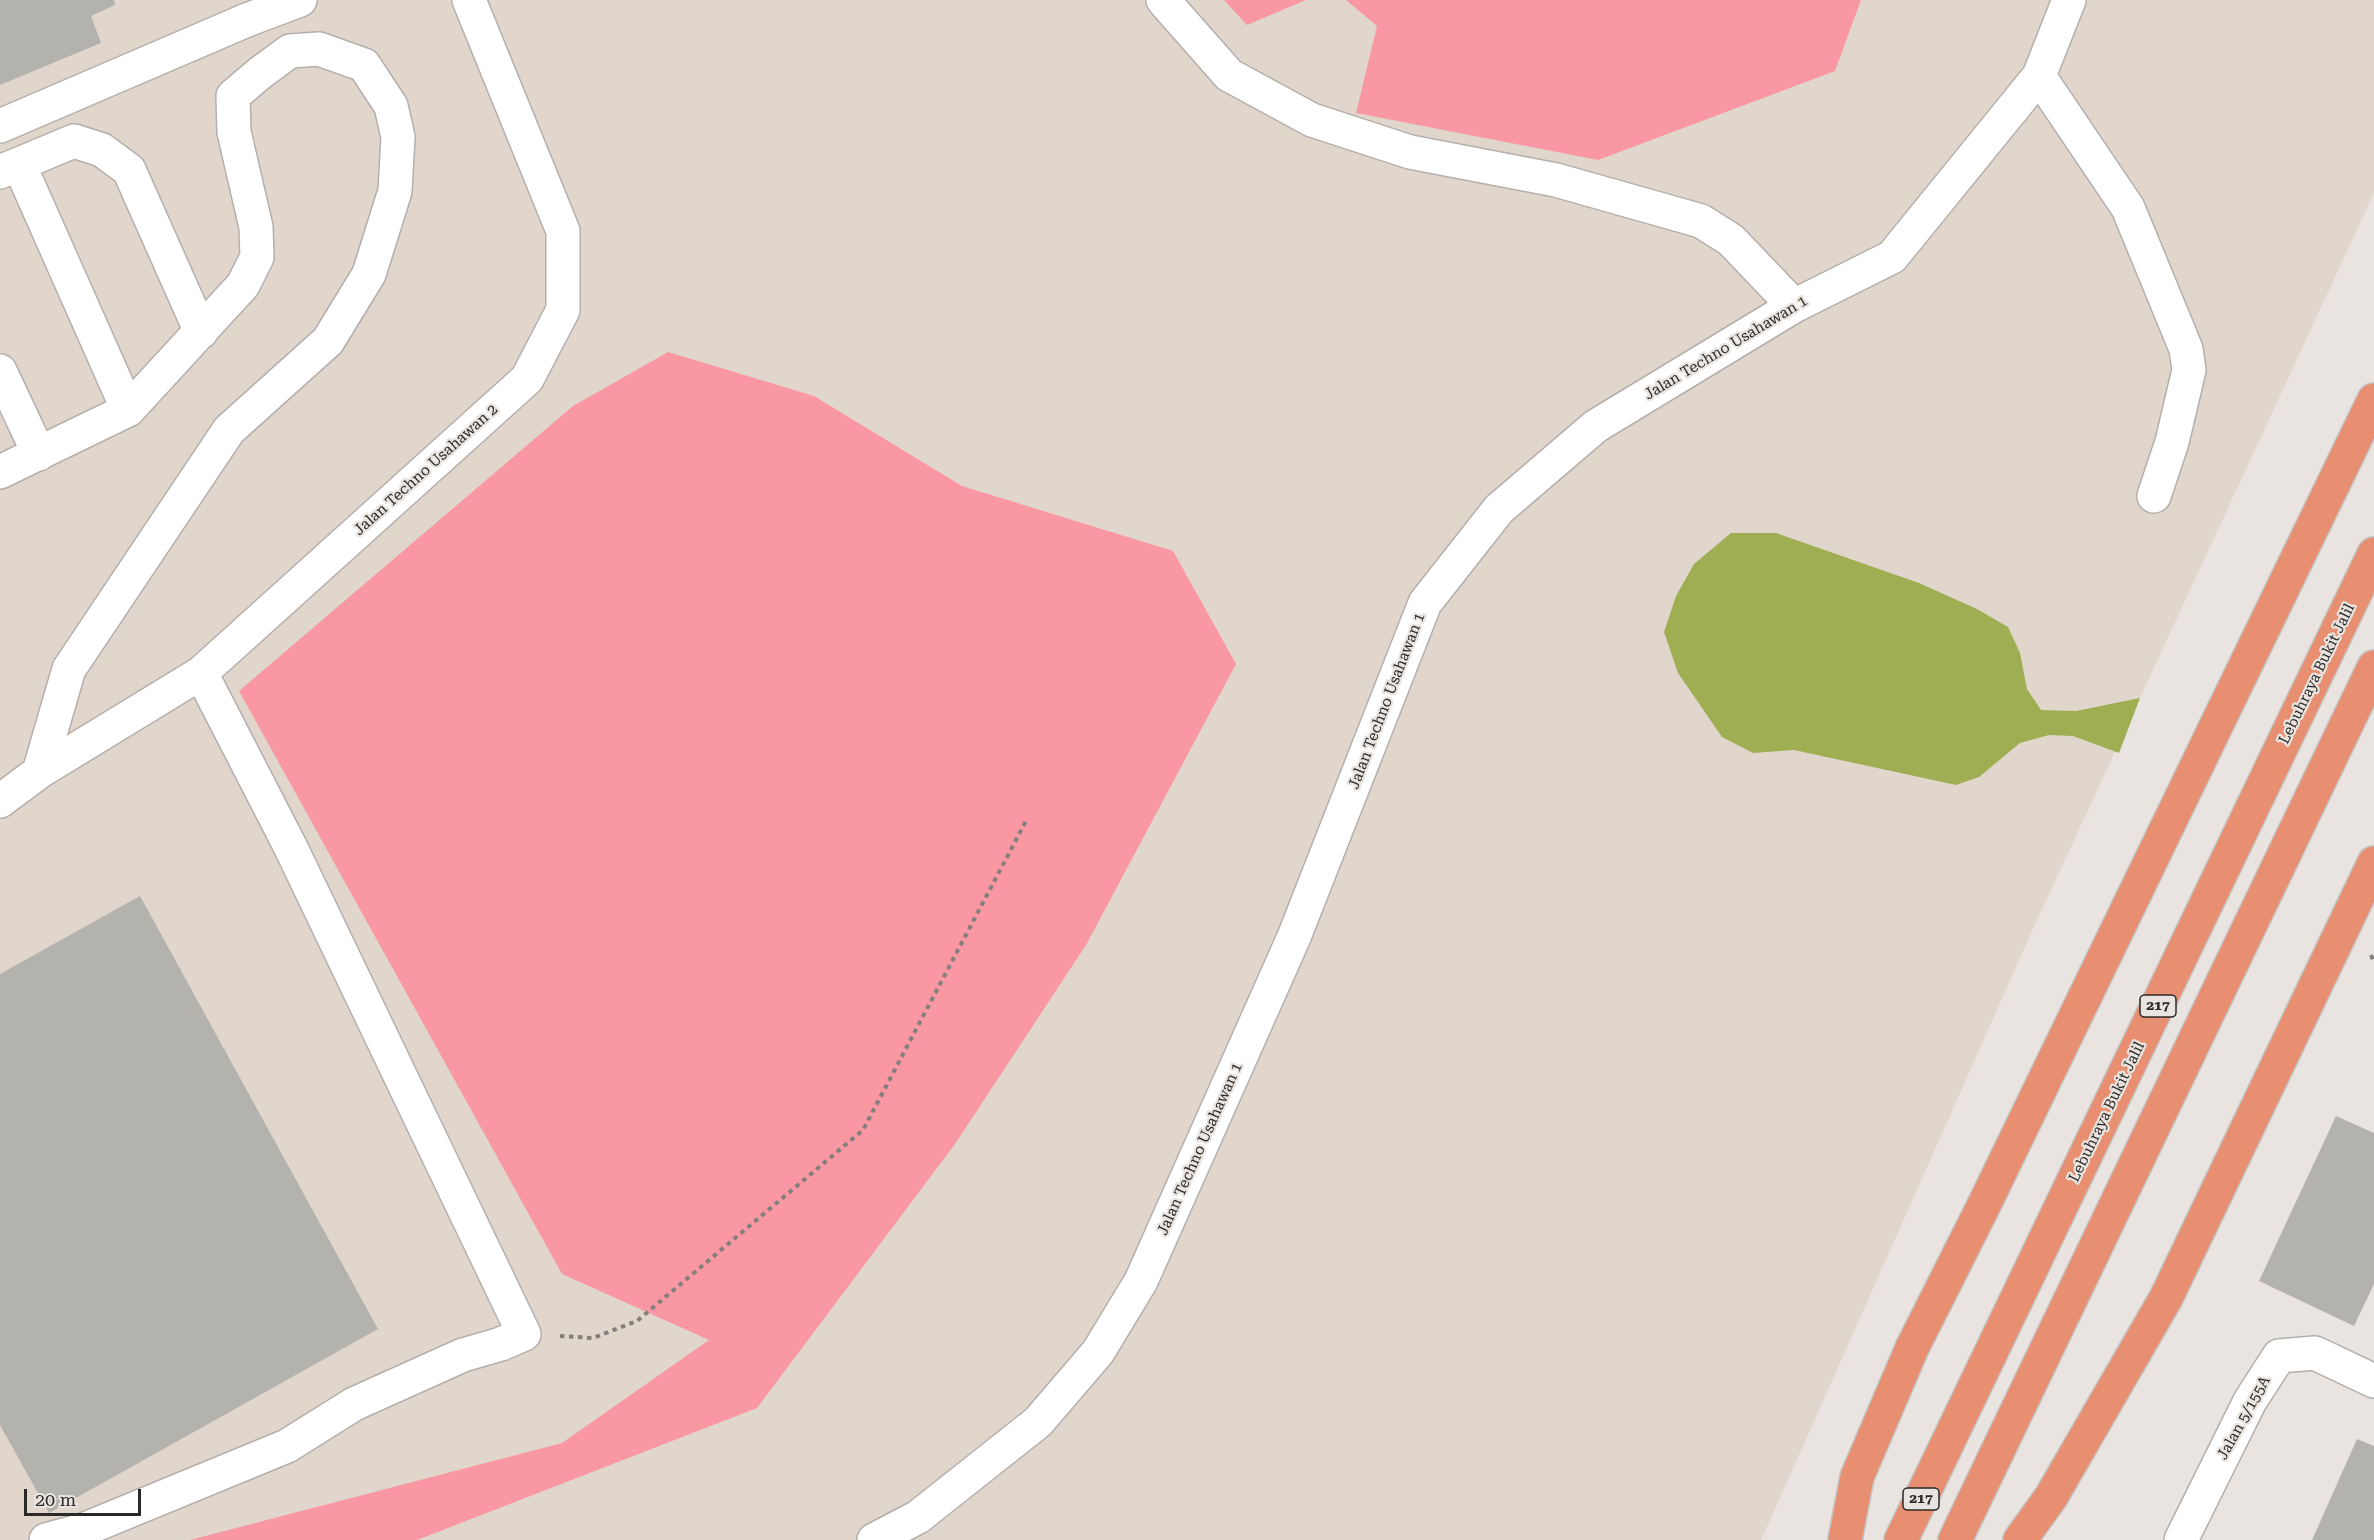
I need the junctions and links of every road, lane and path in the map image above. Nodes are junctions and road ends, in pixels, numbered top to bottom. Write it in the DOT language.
graph roads {
  1 [pos="300,0"];
  2 [pos="469,0"];
  3 [pos="1163,0"];
  4 [pos="2069,0"];
  5 [pos="243,10"];
  6 [pos="2039,76"];
  7 [pos="0,126"];
  8 [pos="10,168"];
  9 [pos="1794,306"];
  10 [pos="201,332"];
  11 [pos="0,371"];
  12 [pos="2374,383"];
  13 [pos="2374,400"];
  14 [pos="128,410"];
  15 [pos="2356,439"];
  16 [pos="39,454"];
  17 [pos="0,472"];
  18 [pos="2154,496"];
  19 [pos="2374,554"];
  20 [pos="2374,667"];
  21 [pos="201,673"];
  22 [pos="39,772"];
  23 [pos="0,801"];
  24 [pos="1026,820"];
  25 [pos="2374,863"];
  26 [pos="524,1334"];
  27 [pos="2374,1381"];
  28 [pos="46,1540"];
  29 [pos="873,1540"];
  30 [pos="1845,1540"];
  31 [pos="1901,1540"];
  32 [pos="1955,1540"];
  33 [pos="2020,1540"];
  34 [pos="2181,1540"];
  1 -- 5 [label="street"];
  2 -- 21 [label="street, Jalan Techno Usahawan 2"];
  3 -- 9 [label="street"];
  4 -- 6 [label="street, Jalan Techno Usahawan 1"];
  5 -- 7 [label="street"];
  6 -- 9 [label="street, Jalan Techno Usahawan 1"];
  6 -- 18 [label="street"];
  8 -- 10 [label="street"];
  8 -- 14 [label="street"];
  9 -- 29 [label="street, Jalan Techno Usahawan 1"];
  10 -- 14 [label="street"];
  10 -- 22 [label="street"];
  11 -- 16 [label="street"];
  12 -- 15 [label="street"];
  13 -- 15 [label="highway"];
  14 -- 16 [label="street"];
  15 -- 30 [label="highway"];
  16 -- 17 [label="street"];
  19 -- 31 [label="highway, Lebuhraya Bukit Jalil / 217"];
  20 -- 32 [label="highway"];
  21 -- 22 [label="street, Jalan Techno Usahawan 2"];
  21 -- 26 [label="street"];
  22 -- 23 [label="street, Jalan Techno Usahawan 2"];
  24 -- 26 [label="path"];
  25 -- 33 [label="highway"];
  26 -- 28 [label="street"];
  27 -- 34 [label="street, Jalan 5/155A"];
}
